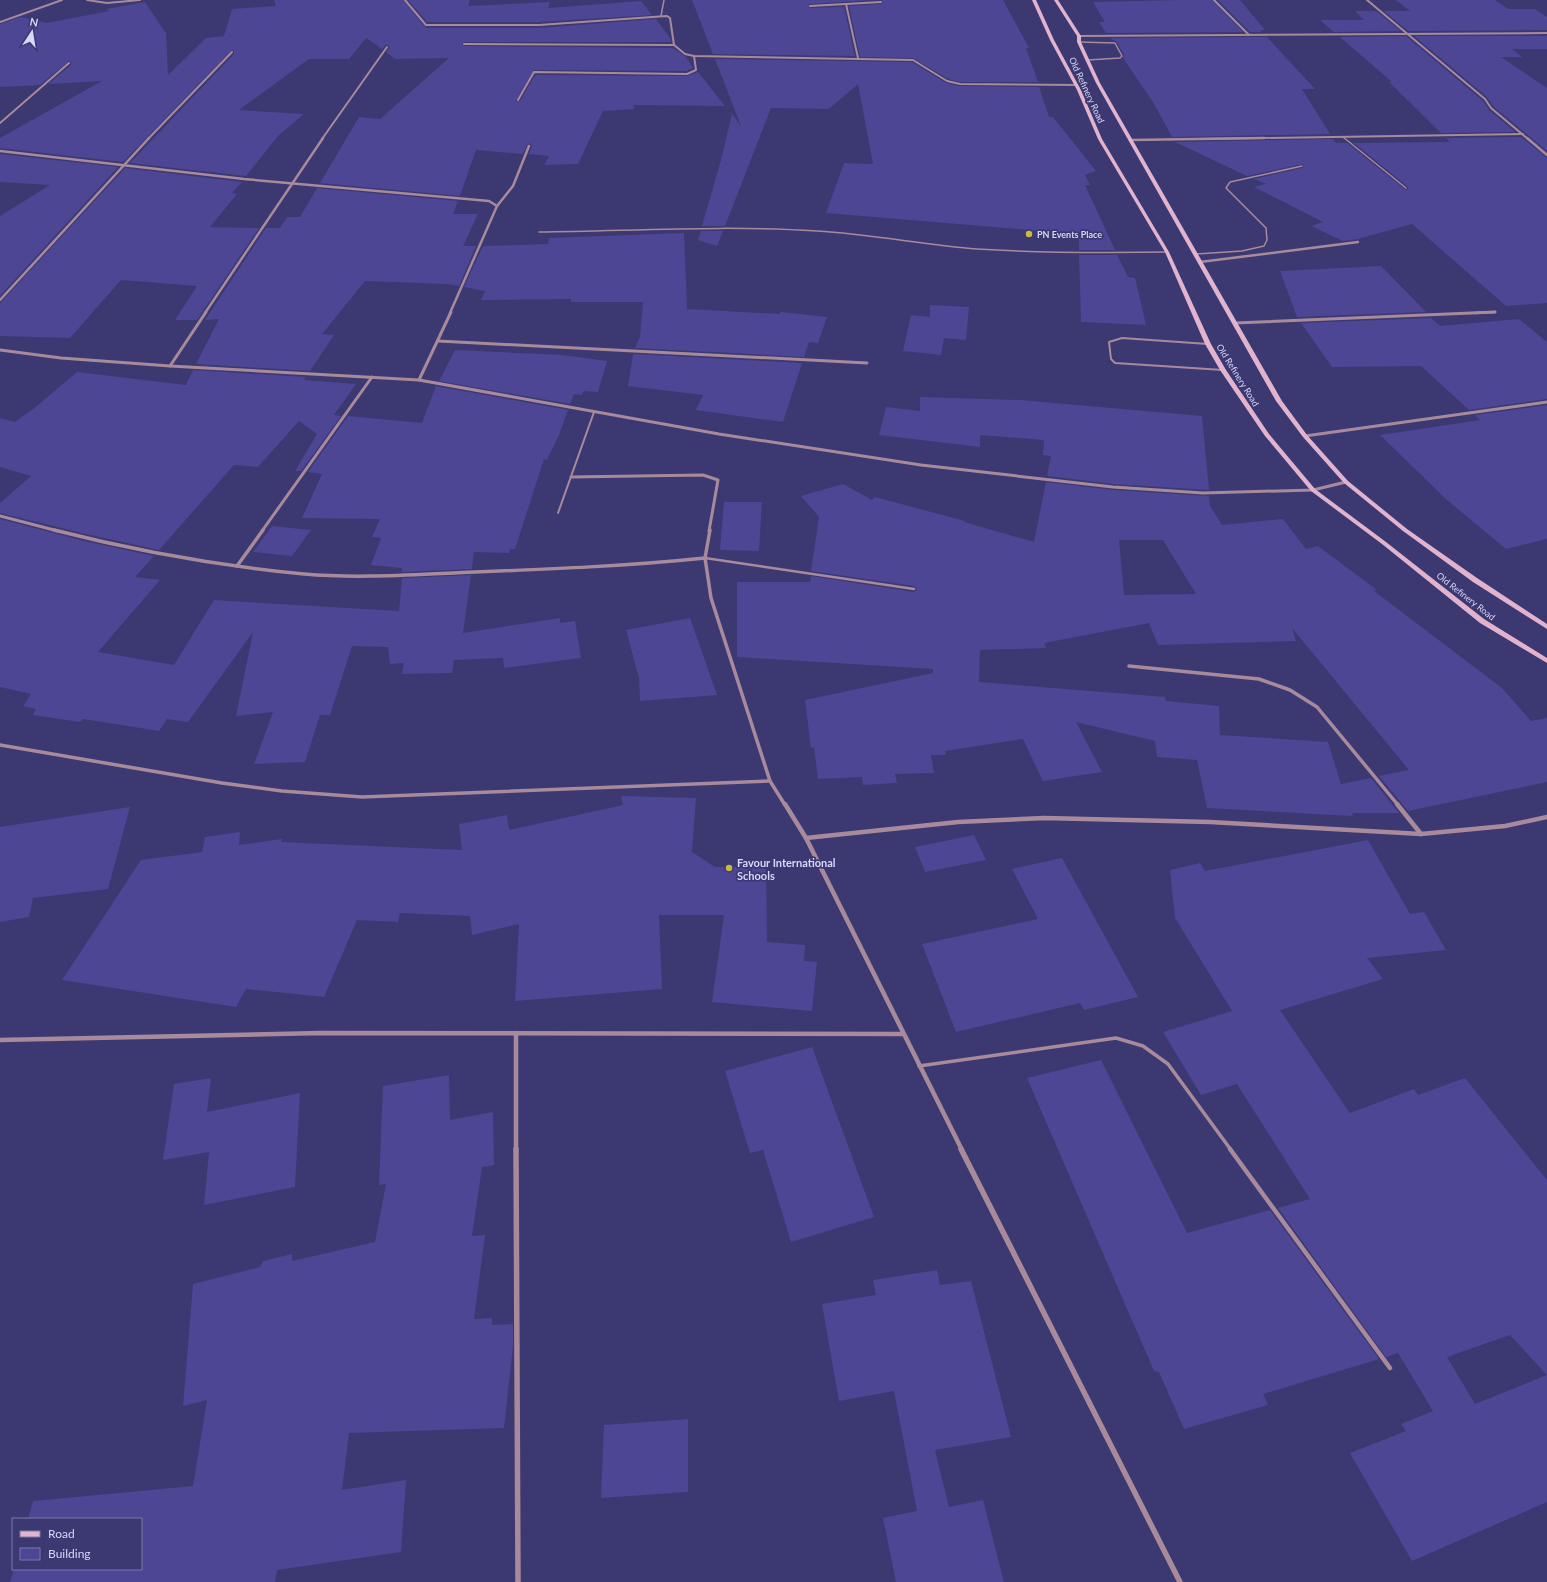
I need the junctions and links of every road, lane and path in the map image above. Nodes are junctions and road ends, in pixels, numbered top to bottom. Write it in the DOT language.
graph roads {
  1 [pos="62,0"];
  2 [pos="87,0"];
  3 [pos="140,0"];
  4 [pos="405,0"];
  5 [pos="664,0"];
  6 [pos="1034,0"];
  7 [pos="1056,0"];
  8 [pos="1214,0"];
  9 [pos="1367,0"];
  10 [pos="881,2"];
  11 [pos="846,4"];
  12 [pos="810,6"];
  13 [pos="661,16"];
  14 [pos="0,22"];
  15 [pos="1406,33"];
  16 [pos="1547,33"];
  17 [pos="1249,35"];
  18 [pos="1079,36"];
  19 [pos="1079,42"];
  20 [pos="464,44"];
  21 [pos="674,45"];
  22 [pos="387,47"];
  23 [pos="232,52"];
  24 [pos="694,56"];
  25 [pos="858,58"];
  26 [pos="1088,60"];
  27 [pos="69,63"];
  28 [pos="1076,85"];
  29 [pos="518,100"];
  30 [pos="0,123"];
  31 [pos="1523,134"];
  32 [pos="1343,137"];
  33 [pos="1130,140"];
  34 [pos="529,146"];
  35 [pos="0,151"];
  36 [pos="1547,154"];
  37 [pos="121,166"];
  38 [pos="1302,166"];
  39 [pos="290,184"];
  40 [pos="1406,188"];
  41 [pos="497,206"];
  42 [pos="539,232"];
  43 [pos="1358,242"];
  44 [pos="1167,252"];
  45 [pos="1196,254"];
  46 [pos="1200,262"];
  47 [pos="0,300"];
  48 [pos="1495,312"];
  49 [pos="1234,323"];
  50 [pos="438,340"];
  51 [pos="1208,344"];
  52 [pos="0,350"];
  53 [pos="867,363"];
  54 [pos="170,366"];
  55 [pos="1223,370"];
  56 [pos="372,377"];
  57 [pos="419,380"];
  58 [pos="1547,402"];
  59 [pos="594,412"];
  60 [pos="1305,436"];
  61 [pos="571,477"];
  62 [pos="1346,482"];
  63 [pos="1313,490"];
  64 [pos="558,513"];
  65 [pos="0,516"];
  66 [pos="704,558"];
  67 [pos="237,566"];
  68 [pos="914,590"];
  69 [pos="1547,627"];
  70 [pos="1547,661"];
  71 [pos="1129,666"];
  72 [pos="0,745"];
  73 [pos="770,781"];
  74 [pos="1547,817"];
  75 [pos="1421,834"];
  76 [pos="806,838"];
  77 [pos="516,1033"];
  78 [pos="903,1034"];
  79 [pos="0,1040"];
  80 [pos="919,1066"];
  81 [pos="1390,1368"];
  82 [pos="518,1582"];
  83 [pos="1180,1582"];
  1 -- 14 [label="street"];
  2 -- 3 [label="street"];
  4 -- 13 [label="street"];
  5 -- 13 [label="lane"];
  6 -- 28 [label="main road, Old Refinery Road"];
  7 -- 18 [label="main road"];
  8 -- 17 [label="street"];
  9 -- 15 [label="street"];
  10 -- 11 [label="street"];
  11 -- 12 [label="street"];
  11 -- 25 [label="street"];
  13 -- 21 [label="street"];
  15 -- 16 [label="street"];
  15 -- 17 [label="street"];
  15 -- 31 [label="street"];
  17 -- 18 [label="street"];
  18 -- 19 [label="main road, Old Refinery Road"];
  19 -- 26 [label="main road, Old Refinery Road"];
  19 -- 26 [label="lane"];
  20 -- 21 [label="street"];
  21 -- 24 [label="street"];
  22 -- 39 [label="street"];
  23 -- 37 [label="street"];
  24 -- 25 [label="street"];
  24 -- 29 [label="street"];
  25 -- 28 [label="street"];
  26 -- 33 [label="main road, Old Refinery Road"];
  27 -- 30 [label="street"];
  28 -- 44 [label="main road, Old Refinery Road"];
  31 -- 32 [label="street"];
  31 -- 36 [label="street"];
  32 -- 33 [label="street"];
  32 -- 40 [label="lane"];
  33 -- 45 [label="main road, Old Refinery Road"];
  34 -- 41 [label="street"];
  35 -- 37 [label="street"];
  37 -- 39 [label="street"];
  37 -- 47 [label="street"];
  38 -- 45 [label="lane"];
  39 -- 41 [label="street"];
  39 -- 54 [label="street"];
  41 -- 50 [label="street"];
  42 -- 44 [label="lane"];
  43 -- 46 [label="street"];
  44 -- 51 [label="main road, Old Refinery Road"];
  45 -- 46 [label="main road, Old Refinery Road"];
  46 -- 49 [label="main road, Old Refinery Road"];
  48 -- 49 [label="street"];
  49 -- 60 [label="main road, Old Refinery Road"];
  50 -- 53 [label="street"];
  50 -- 57 [label="street"];
  51 -- 55 [label="main road, Old Refinery Road"];
  51 -- 55 [label="lane"];
  52 -- 54 [label="street"];
  54 -- 56 [label="street"];
  55 -- 63 [label="main road, Old Refinery Road"];
  56 -- 57 [label="street"];
  56 -- 67 [label="street"];
  57 -- 59 [label="street"];
  58 -- 60 [label="street"];
  59 -- 61 [label="lane"];
  59 -- 63 [label="street"];
  60 -- 62 [label="main road, Old Refinery Road"];
  61 -- 64 [label="lane"];
  61 -- 66 [label="street"];
  62 -- 63 [label="street"];
  62 -- 69 [label="main road, Old Refinery Road"];
  63 -- 70 [label="main road, Old Refinery Road"];
  65 -- 67 [label="street"];
  66 -- 67 [label="street"];
  66 -- 68 [label="lane"];
  66 -- 73 [label="street"];
  71 -- 75 [label="street"];
  72 -- 73 [label="street"];
  73 -- 76 [label="street"];
  74 -- 75 [label="street"];
  75 -- 76 [label="street"];
  76 -- 78 [label="street"];
  77 -- 78 [label="street"];
  77 -- 79 [label="street"];
  77 -- 82 [label="street"];
  78 -- 80 [label="street"];
  80 -- 81 [label="lane"];
  80 -- 83 [label="street"];
}
